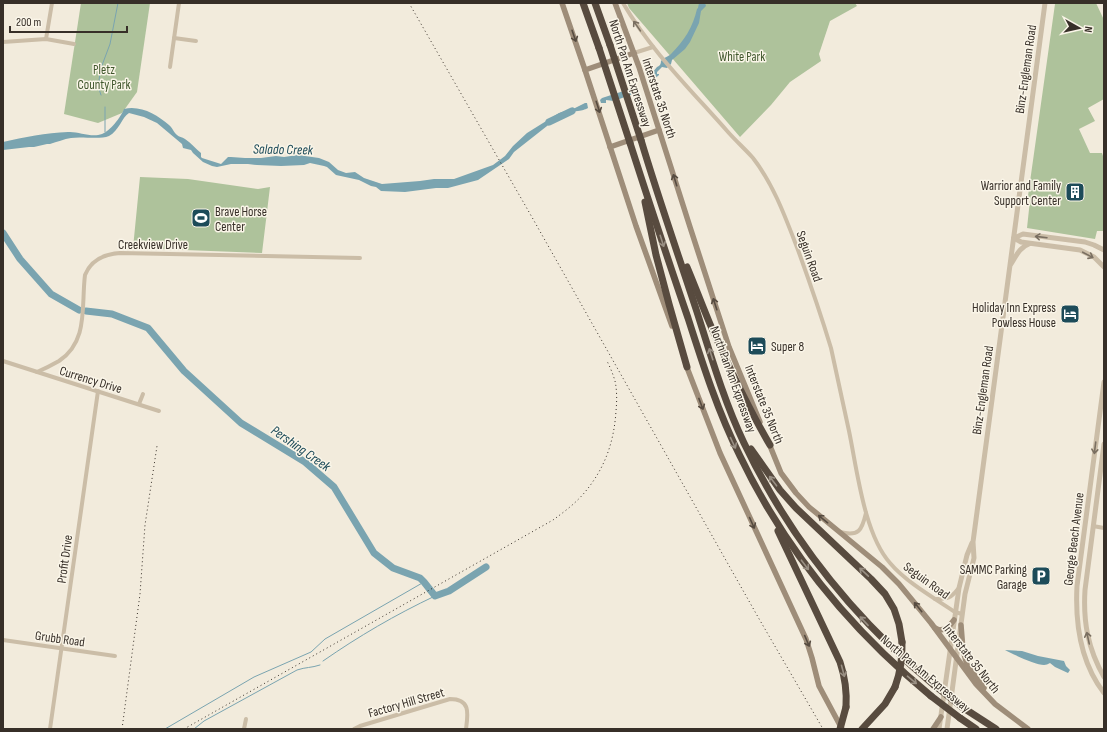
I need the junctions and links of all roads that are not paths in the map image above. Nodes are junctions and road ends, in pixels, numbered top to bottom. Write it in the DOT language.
graph roads {
  1 [pos="52,3"];
  2 [pos="179,3"];
  3 [pos="562,3"];
  4 [pos="583,3"];
  5 [pos="595,3"];
  6 [pos="615,3"];
  7 [pos="623,3"];
  8 [pos="1045,3"];
  9 [pos="174,38"];
  10 [pos="46,39"];
  11 [pos="196,41"];
  12 [pos="3,42"];
  13 [pos="74,44"];
  14 [pos="653,47"];
  15 [pos="634,54"];
  16 [pos="170,67"];
  17 [pos="585,70"];
  18 [pos="659,130"];
  19 [pos="610,147"];
  20 [pos="636,164"];
  21 [pos="1014,238"];
  22 [pos="1032,244"];
  23 [pos="676,247"];
  24 [pos="1104,250"];
  25 [pos="360,258"];
  26 [pos="1010,267"];
  27 [pos="1104,267"];
  28 [pos="3,361"];
  29 [pos="687,367"];
  30 [pos="37,372"];
  31 [pos="1104,382"];
  32 [pos="98,391"];
  33 [pos="143,394"];
  34 [pos="139,404"];
  35 [pos="159,411"];
  36 [pos="1102,414"];
  37 [pos="1101,427"];
  38 [pos="744,442"];
  39 [pos="1104,444"];
  40 [pos="770,445"];
  41 [pos="866,512"];
  42 [pos="775,521"];
  43 [pos="1093,526"];
  44 [pos="1104,528"];
  45 [pos="838,531"];
  46 [pos="973,542"];
  47 [pos="959,588"];
  48 [pos="935,599"];
  49 [pos="955,612"];
  50 [pos="962,614"];
  51 [pos="954,620"];
  52 [pos="961,625"];
  53 [pos="934,628"];
  54 [pos="3,640"];
  55 [pos="61,648"];
  56 [pos="950,650"];
  57 [pos="115,656"];
  58 [pos="956,657"];
  59 [pos="1104,677"];
  60 [pos="1104,693"];
  61 [pos="996,705"];
  62 [pos="941,717"];
  63 [pos="246,719"];
  64 [pos="50,729"];
  65 [pos="244,729"];
  66 [pos="354,729"];
  67 [pos="466,729"];
  68 [pos="841,729"];
  69 [pos="862,729"];
  70 [pos="933,729"];
  71 [pos="939,729"];
  72 [pos="947,729"];
  73 [pos="976,729"];
  74 [pos="997,729"];
  75 [pos="1028,729"];
  1 -- 10 [label="street"];
  2 -- 9 [label="street"];
  3 -- 17 [label="main road, one-way"];
  4 -- 20 [label="highway, North Pan Am Expressway, bridge"];
  5 -- 23 [label="highway, North Pan Am Expressway, bridge"];
  6 -- 15 [label="main road, Interstate 35 North"];
  14 -- 7 [label="street, Seguin Road, one-way"];
  8 -- 21 [label="street, Binz-Engleman Road"];
  9 -- 11 [label="street"];
  9 -- 16 [label="street"];
  10 -- 12 [label="street"];
  10 -- 13 [label="street"];
  14 -- 15 [label="street"];
  14 -- 41 [label="street, Seguin Road"];
  15 -- 17 [label="main road"];
  15 -- 18 [label="main road, Interstate 35 North"];
  17 -- 19 [label="main road, one-way"];
  18 -- 19 [label="main road"];
  40 -- 18 [label="main road, Interstate 35 North, one-way"];
  19 -- 29 [label="main road"];
  20 -- 29 [label="highway"];
  20 -- 42 [label="highway, North Pan Am Expressway, one-way"];
  21 -- 22 [label="street"];
  24 -- 21 [label="street, one-way"];
  21 -- 26 [label="street, Binz-Engleman Road"];
  22 -- 26 [label="street"];
  22 -- 27 [label="street, one-way"];
  38 -- 23 [label="highway, North Pan Am Expressway, one-way"];
  23 -- 40 [label="highway"];
  25 -- 30 [label="street, Creekview Drive"];
  26 -- 46 [label="street, Binz-Engleman Road"];
  28 -- 30 [label="street"];
  29 -- 68 [label="main road, one-way"];
  30 -- 32 [label="street, Currency Drive"];
  31 -- 36 [label="street, George Beach Avenue"];
  32 -- 34 [label="street, Currency Drive"];
  32 -- 55 [label="street, Profit Drive"];
  33 -- 34 [label="street"];
  34 -- 35 [label="street, Currency Drive"];
  36 -- 37 [label="street, George Beach Avenue"];
  37 -- 60 [label="street, George Beach Avenue, one-way"];
  69 -- 38 [label="highway, one-way, bridge"];
  74 -- 38 [label="highway, North Pan Am Expressway, one-way, bridge"];
  39 -- 43 [label="street, George Beach Avenue"];
  45 -- 40 [label="main road, Interstate 35 North, one-way"];
  41 -- 45 [label="street"];
  41 -- 48 [label="street, Seguin Road"];
  42 -- 68 [label="highway, one-way, bridge"];
  42 -- 73 [label="highway, North Pan Am Expressway, one-way, bridge"];
  43 -- 44 [label="street"];
  59 -- 43 [label="street, George Beach Avenue, one-way"];
  53 -- 45 [label="main road, Interstate 35 North, one-way"];
  46 -- 47 [label="street, Binz-Engleman Road"];
  46 -- 50 [label="street, Binz-Engleman Road"];
  47 -- 48 [label="street"];
  47 -- 49 [label="street, Binz-Engleman Road"];
  48 -- 49 [label="street, Seguin Road"];
  49 -- 50 [label="street, Seguin Road"];
  49 -- 51 [label="street, Binz-Engleman Road"];
  50 -- 52 [label="street, Binz-Engleman Road"];
  51 -- 53 [label="main road"];
  51 -- 56 [label="street, Binz-Engleman Road"];
  52 -- 58 [label="street, Binz-Engleman Road"];
  52 -- 61 [label="main road"];
  53 -- 56 [label="main road, Interstate 35 North"];
  54 -- 55 [label="street, Grubb Road"];
  55 -- 57 [label="street, Grubb Road"];
  55 -- 64 [label="street, Profit Drive"];
  56 -- 58 [label="main road, Interstate 35 North"];
  56 -- 62 [label="street, Binz-Engleman Road"];
  58 -- 61 [label="main road, Interstate 35 North"];
  58 -- 72 [label="street, Binz-Engleman Road"];
  61 -- 75 [label="main road, Interstate 35 North"];
  62 -- 70 [label="main road"];
  62 -- 71 [label="street, Binz-Engleman Road"];
  63 -- 65 [label="street"];
  66 -- 67 [label="street, Factory Hill Street"];
}
